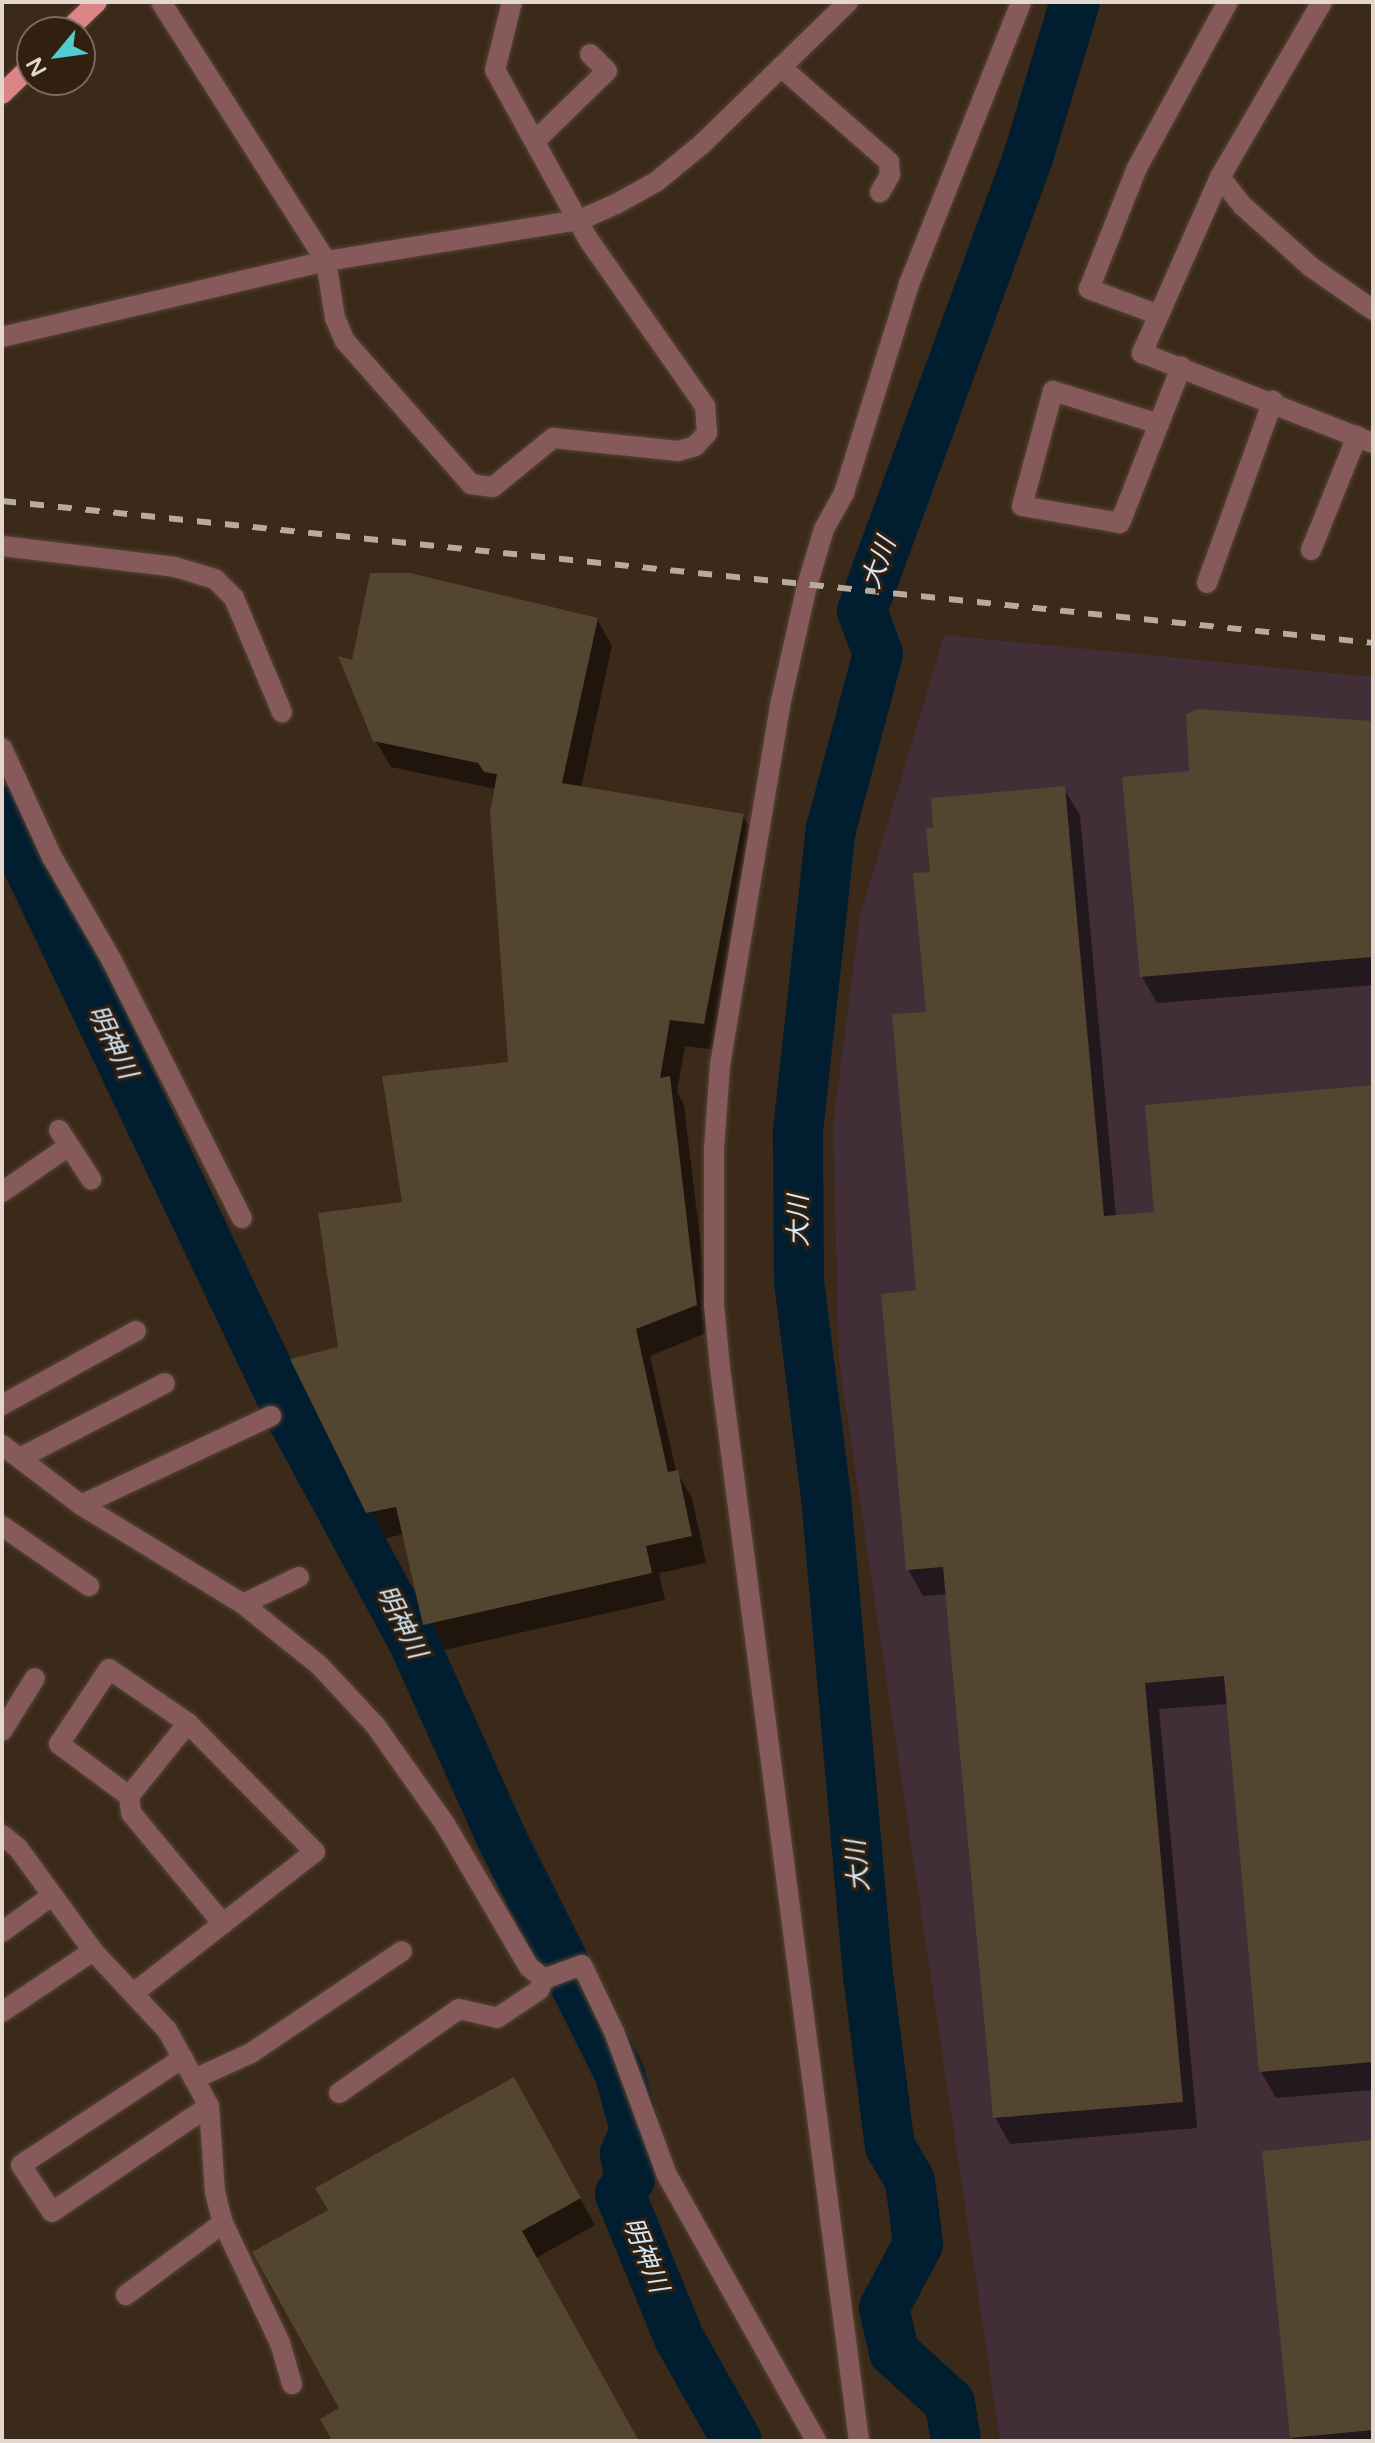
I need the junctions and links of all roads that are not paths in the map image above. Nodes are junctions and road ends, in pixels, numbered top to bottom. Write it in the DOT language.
graph roads {
  1 [pos="97,2"];
  2 [pos="161,2"];
  3 [pos="512,2"];
  4 [pos="848,2"];
  5 [pos="1021,2"];
  6 [pos="1228,2"];
  7 [pos="1322,2"];
  8 [pos="83,16"];
  9 [pos="590,54"];
  10 [pos="781,67"];
  11 [pos="535,141"];
  12 [pos="1220,177"];
  13 [pos="880,192"];
  14 [pos="580,220"];
  15 [pos="326,261"];
  16 [pos="1373,310"];
  17 [pos="1159,315"];
  18 [pos="2,337"];
  19 [pos="1181,367"];
  20 [pos="1273,401"];
  21 [pos="1159,424"];
  22 [pos="1365,440"];
  23 [pos="2,546"];
  24 [pos="1311,550"];
  25 [pos="1207,583"];
  26 [pos="282,712"];
  27 [pos="2,748"];
  28 [pos="91,1179"];
  29 [pos="2,1192"];
  30 [pos="242,1218"];
  31 [pos="136,1331"];
  32 [pos="165,1383"];
  33 [pos="2,1405"];
  34 [pos="271,1416"];
  35 [pos="7,1450"];
  36 [pos="81,1505"];
  37 [pos="2,1526"];
  38 [pos="299,1577"];
  39 [pos="89,1586"];
  40 [pos="243,1604"];
  41 [pos="35,1678"];
  42 [pos="188,1723"];
  43 [pos="2,1731"];
  44 [pos="129,1796"];
  45 [pos="2,1835"];
  46 [pos="50,1897"];
  47 [pos="223,1924"];
  48 [pos="2,1932"];
  49 [pos="93,1951"];
  50 [pos="402,1951"];
  51 [pos="556,1974"];
  52 [pos="135,1992"];
  53 [pos="2,2012"];
  54 [pos="183,2058"];
  55 [pos="194,2079"];
  56 [pos="339,2093"];
  57 [pos="209,2106"];
  58 [pos="223,2223"];
  59 [pos="126,2295"];
  60 [pos="292,2384"];
  61 [pos="816,2441"];
  62 [pos="859,2441"];
  1 -- 8 [label="main road"];
  2 -- 15 [label="street"];
  3 -- 11 [label="street"];
  4 -- 10 [label="street"];
  5 -- 62 [label="street"];
  6 -- 17 [label="street"];
  7 -- 12 [label="street"];
  9 -- 11 [label="street"];
  10 -- 13 [label="street"];
  10 -- 14 [label="street"];
  11 -- 14 [label="street"];
  12 -- 16 [label="street"];
  12 -- 17 [label="street"];
  14 -- 15 [label="street"];
  14 -- 15 [label="street"];
  15 -- 18 [label="street"];
  17 -- 19 [label="street"];
  19 -- 20 [label="street"];
  19 -- 21 [label="street"];
  20 -- 22 [label="street"];
  20 -- 25 [label="street"];
  21 -- 21 [label="street"];
  22 -- 24 [label="street"];
  23 -- 26 [label="street"];
  27 -- 30 [label="street"];
  28 -- 29 [label="street"];
  31 -- 33 [label="street"];
  32 -- 35 [label="street"];
  34 -- 36 [label="street"];
  35 -- 36 [label="street"];
  36 -- 40 [label="street"];
  37 -- 39 [label="street"];
  38 -- 40 [label="street"];
  40 -- 51 [label="street"];
  41 -- 43 [label="street"];
  42 -- 44 [label="street"];
  42 -- 44 [label="street"];
  42 -- 47 [label="street"];
  44 -- 47 [label="street"];
  45 -- 46 [label="street"];
  46 -- 48 [label="street"];
  46 -- 49 [label="street"];
  47 -- 52 [label="street"];
  49 -- 52 [label="street"];
  49 -- 53 [label="street"];
  50 -- 55 [label="street"];
  51 -- 56 [label="street"];
  51 -- 61 [label="street"];
  52 -- 54 [label="street"];
  54 -- 55 [label="street"];
  54 -- 57 [label="street"];
  55 -- 57 [label="street"];
  57 -- 58 [label="street"];
  58 -- 59 [label="street"];
  58 -- 60 [label="street"];
}
